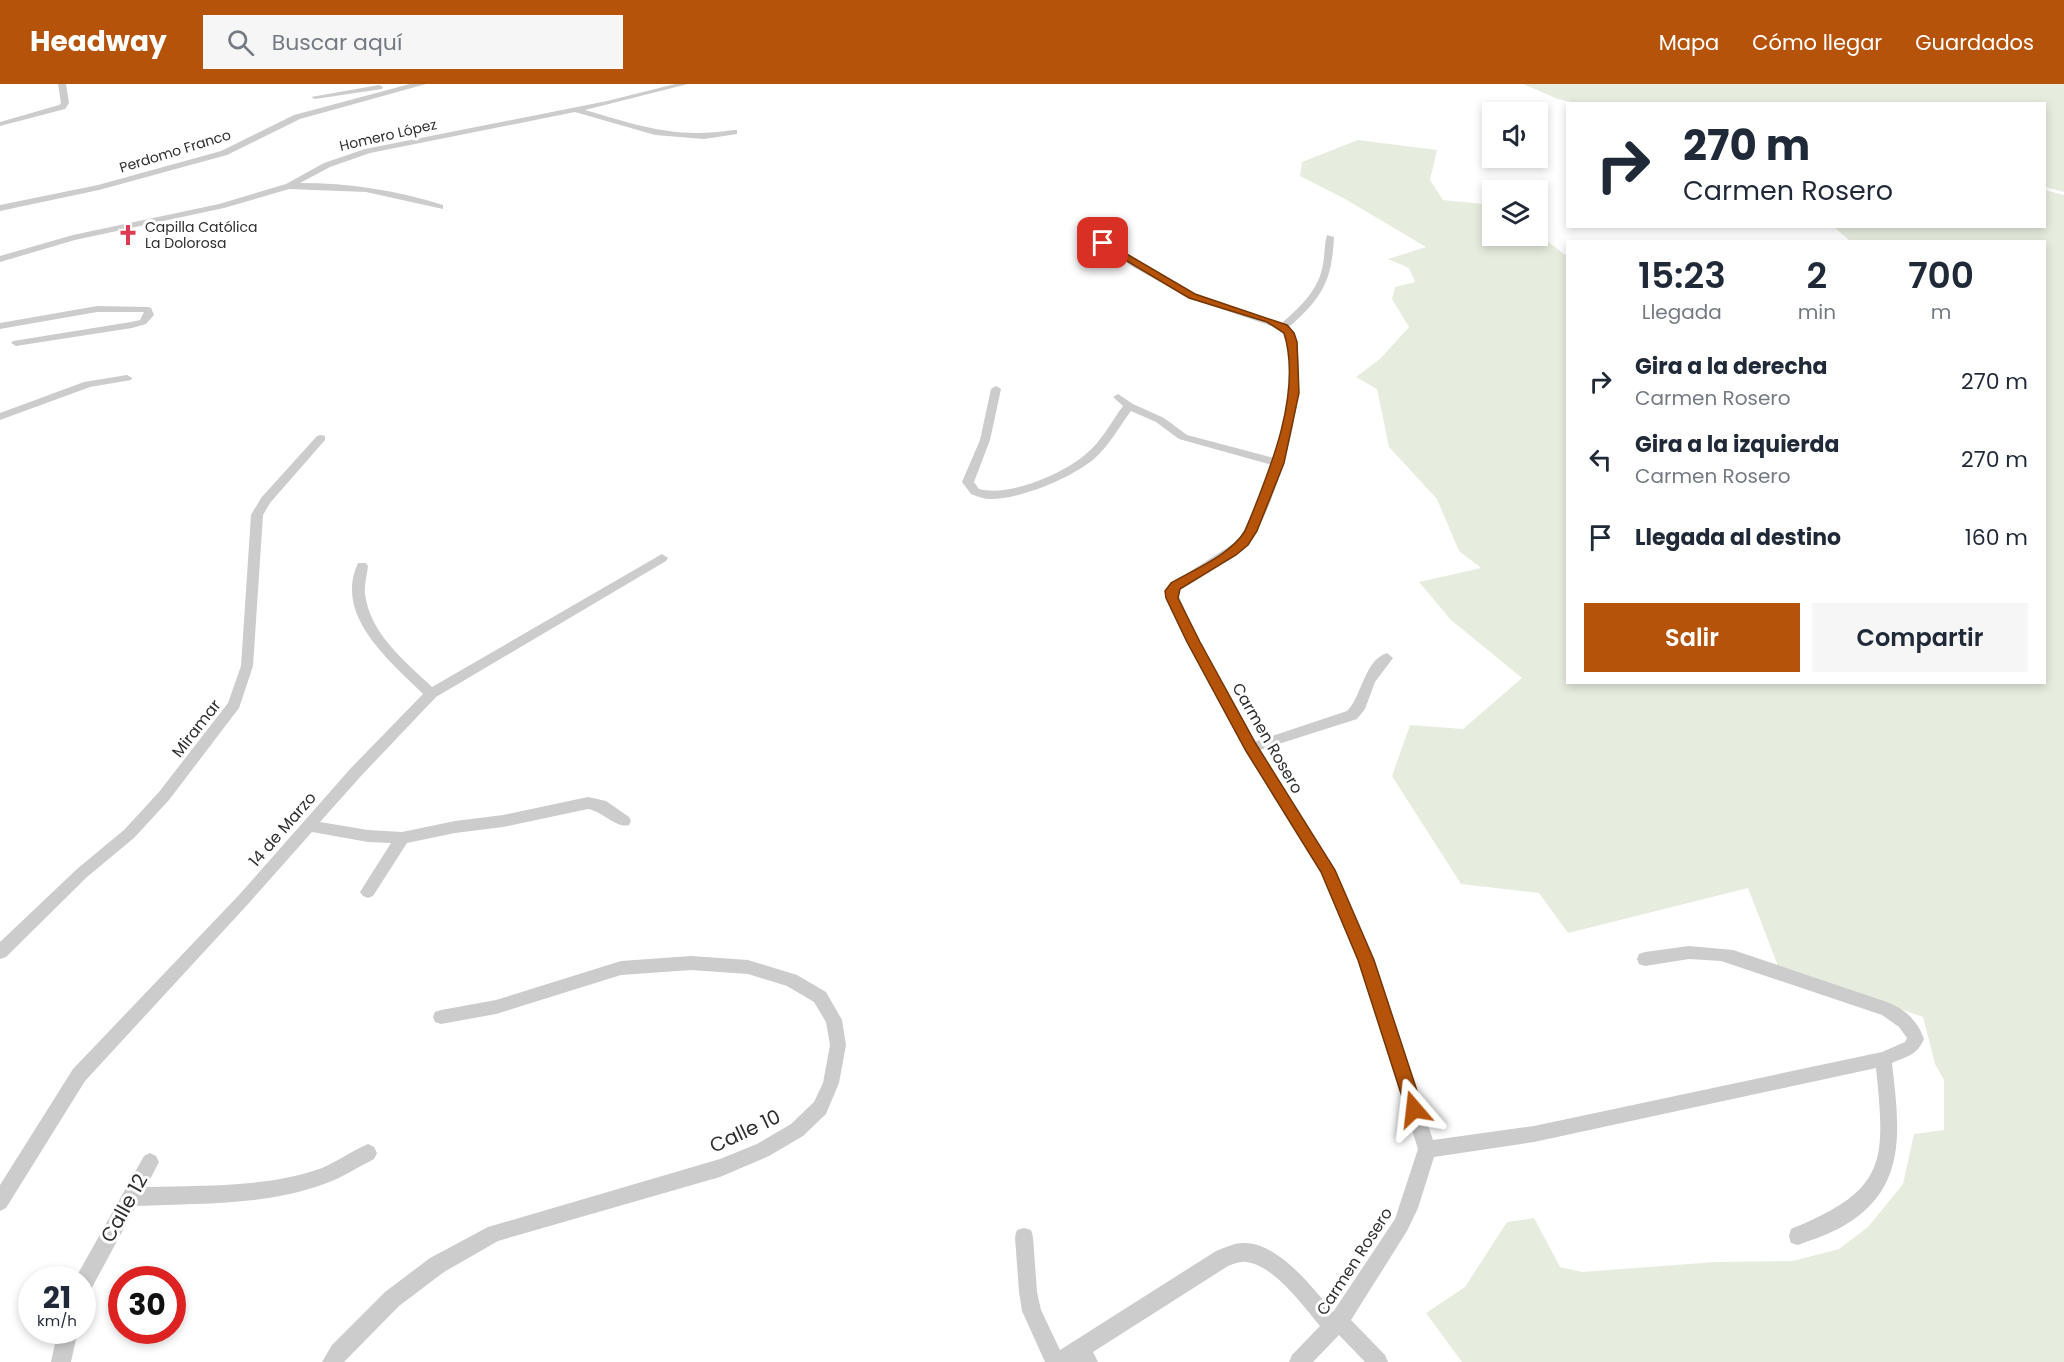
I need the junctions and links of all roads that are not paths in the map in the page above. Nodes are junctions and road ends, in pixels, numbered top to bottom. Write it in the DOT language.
graph roads {
  1 [pos="62,84"];
  2 [pos="422,84"];
  3 [pos="684,84"];
  4 [pos="396,89"];
  5 [pos="315,97"];
  6 [pos="577,110"];
  7 [pos="0,124"];
  8 [pos="734,132"];
  9 [pos="289,186"];
  10 [pos="440,207"];
  11 [pos="0,208"];
  12 [pos="1330,237"];
  13 [pos="1103,243"];
  14 [pos="0,259"];
  15 [pos="0,326"];
  16 [pos="1284,327"];
  17 [pos="16,343"];
  18 [pos="127,378"];
  19 [pos="996,389"];
  20 [pos="1118,397"];
  21 [pos="1130,406"];
  22 [pos="0,417"];
  23 [pos="321,438"];
  24 [pos="1278,463"];
  25 [pos="662,558"];
  26 [pos="362,566"];
  27 [pos="1387,658"];
  28 [pos="431,694"];
  29 [pos="1251,748"];
  30 [pos="624,821"];
  31 [pos="308,826"];
  32 [pos="402,838"];
  33 [pos="368,892"];
  34 [pos="0,952"];
  35 [pos="1645,959"];
  36 [pos="441,1017"];
  37 [pos="1883,1059"];
  38 [pos="1427,1149"];
  39 [pos="368,1153"];
  40 [pos="150,1162"];
  41 [pos="131,1197"];
  42 [pos="0,1202"];
  43 [pos="1798,1236"];
  44 [pos="1024,1237"];
  45 [pos="93,1266"];
  46 [pos="1336,1324"];
  47 [pos="65,1344"];
  48 [pos="1084,1356"];
  49 [pos="61,1362"];
  50 [pos="332,1362"];
  51 [pos="1057,1362"];
  52 [pos="1299,1362"];
  53 [pos="1378,1362"];
  1 -- 7 [label="street"];
  2 -- 4 [label="street, Perdomo Franco"];
  3 -- 6 [label="street, Homero López"];
  4 -- 5 [label="street"];
  4 -- 11 [label="street, Perdomo Franco"];
  6 -- 8 [label="street"];
  6 -- 9 [label="street, Homero López"];
  9 -- 10 [label="street"];
  9 -- 14 [label="street, Homero López"];
  12 -- 16 [label="street"];
  13 -- 16 [label="street"];
  15 -- 17 [label="street"];
  16 -- 24 [label="street, Carmen Rosero"];
  18 -- 22 [label="street"];
  19 -- 21 [label="street"];
  20 -- 21 [label="street"];
  21 -- 24 [label="street"];
  23 -- 34 [label="street, Miramar"];
  24 -- 29 [label="street, Carmen Rosero"];
  25 -- 28 [label="street, 14 de Marzo"];
  26 -- 28 [label="street"];
  27 -- 29 [label="street"];
  28 -- 31 [label="street, 14 de Marzo"];
  29 -- 38 [label="street, Carmen Rosero"];
  30 -- 32 [label="street"];
  31 -- 32 [label="street"];
  31 -- 42 [label="street, 14 de Marzo"];
  32 -- 33 [label="street"];
  35 -- 37 [label="street"];
  36 -- 50 [label="street, Calle 10"];
  37 -- 38 [label="street"];
  37 -- 43 [label="street"];
  38 -- 46 [label="street, Carmen Rosero"];
  39 -- 41 [label="street"];
  40 -- 41 [label="street, Calle 12"];
  41 -- 45 [label="street, Calle 12"];
  44 -- 51 [label="street"];
  46 -- 48 [label="street"];
  46 -- 52 [label="street, Carmen Rosero"];
  46 -- 53 [label="street"];
  47 -- 49 [label="street"];
  48 -- 51 [label="street"];
}
